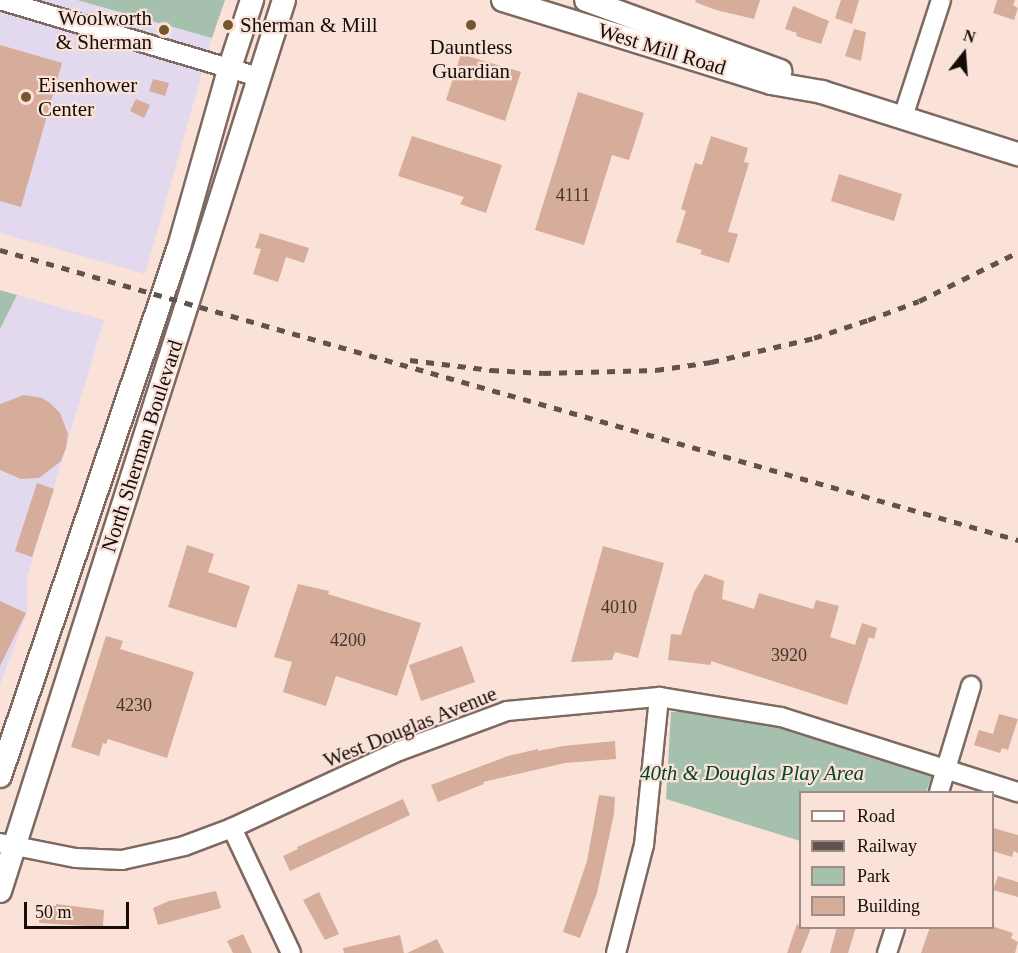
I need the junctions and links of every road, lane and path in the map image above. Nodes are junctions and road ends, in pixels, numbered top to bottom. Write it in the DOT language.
graph roads {
  1 [pos="0,0"];
  2 [pos="252,0"];
  3 [pos="284,0"];
  4 [pos="503,0"];
  5 [pos="586,0"];
  6 [pos="941,0"];
  7 [pos="230,68"];
  8 [pos="258,77"];
  9 [pos="822,92"];
  10 [pos="903,117"];
  11 [pos="1018,154"];
  12 [pos="971,686"];
  13 [pos="659,697"];
  14 [pos="947,769"];
  15 [pos="0,776"];
  16 [pos="939,791"];
  17 [pos="1018,792"];
  18 [pos="232,828"];
  19 [pos="7,845"];
  20 [pos="0,891"];
  21 [pos="894,929"];
  22 [pos="291,953"];
  23 [pos="616,953"];
  24 [pos="887,953"];
  1 -- 7 [label="street"];
  2 -- 7 [label="main road, North Sherman Boulevard"];
  3 -- 8 [label="main road, North Sherman Boulevard"];
  4 -- 9 [label="main road, West Mill Road"];
  5 -- 9 [label="main road, West Mill Road"];
  6 -- 10 [label="street"];
  7 -- 8 [label="street"];
  7 -- 15 [label="main road, North Sherman Boulevard"];
  8 -- 19 [label="main road, North Sherman Boulevard"];
  9 -- 10 [label="main road, West Mill Road"];
  10 -- 11 [label="main road, West Mill Road"];
  12 -- 14 [label="street"];
  13 -- 14 [label="street, West Douglas Avenue"];
  13 -- 18 [label="street, West Douglas Avenue"];
  13 -- 23 [label="street"];
  14 -- 16 [label="street"];
  14 -- 17 [label="street, West Douglas Avenue"];
  18 -- 19 [label="street, West Douglas Avenue"];
  18 -- 22 [label="street"];
  19 -- 20 [label="main road, North Sherman Boulevard"];
  21 -- 24 [label="street"];
}
